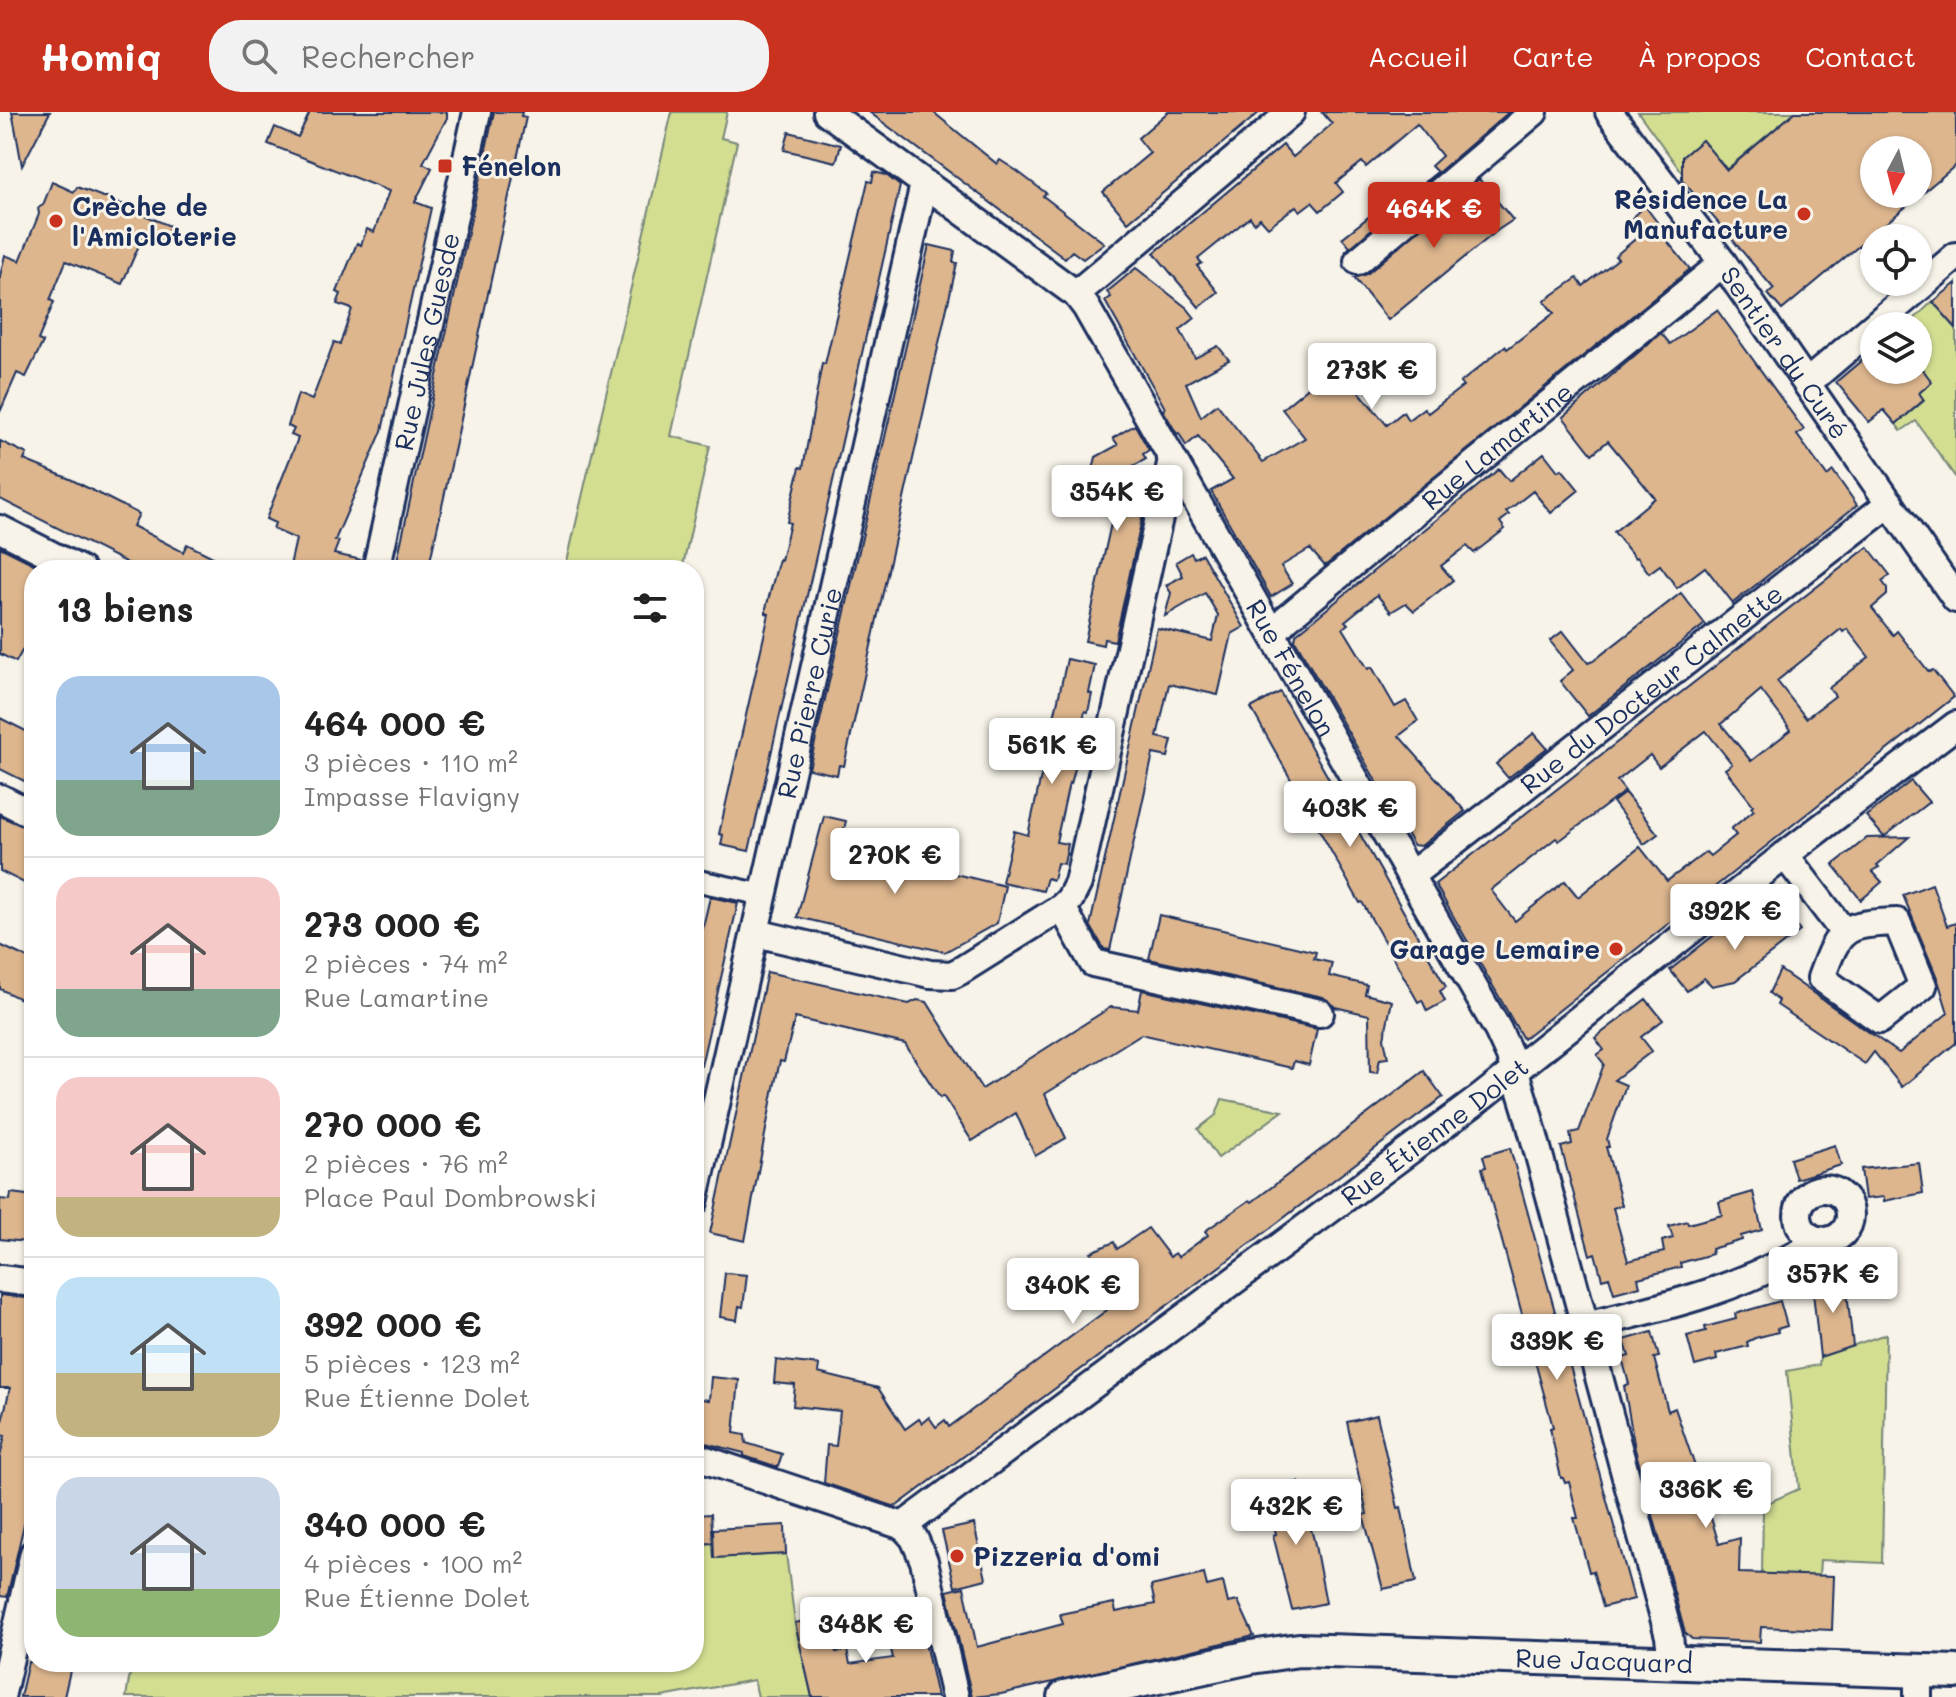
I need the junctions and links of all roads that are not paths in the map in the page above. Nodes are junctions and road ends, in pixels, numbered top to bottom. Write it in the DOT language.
graph roads {
  1 [pos="477,112"];
  2 [pos="827,112"];
  3 [pos="1291,112"];
  4 [pos="1534,112"];
  5 [pos="1609,112"];
  6 [pos="924,184"];
  7 [pos="1956,256"];
  8 [pos="1358,261"];
  9 [pos="1723,263"];
  10 [pos="1076,294"];
  11 [pos="1807,383"];
  12 [pos="1172,459"];
  13 [pos="1890,503"];
  14 [pos="0,529"];
  15 [pos="61,560"];
  16 [pos="378,560"];
  17 [pos="1956,599"];
  18 [pos="1273,633"];
  19 [pos="1956,725"];
  20 [pos="0,798"];
  21 [pos="24,810"];
  22 [pos="1785,855"];
  23 [pos="1411,875"];
  24 [pos="704,882"];
  25 [pos="764,895"];
  26 [pos="1062,907"];
  27 [pos="1843,931"];
  28 [pos="756,933"];
  29 [pos="1320,1013"];
  30 [pos="1515,1069"];
  31 [pos="704,1159"];
  32 [pos="1820,1240"];
  33 [pos="0,1279"];
  34 [pos="24,1282"];
  35 [pos="1585,1326"];
  36 [pos="704,1459"];
  37 [pos="903,1526"];
  38 [pos="24,1597"];
  39 [pos="1672,1663"];
  40 [pos="1956,1672"];
  41 [pos="1918,1684"];
  42 [pos="1,1697"];
  43 [pos="955,1697"];
  44 [pos="1065,1697"];
  1 -- 16 [label="street, Rue Jules Guesde"];
  2 -- 6 [label="street, Rue Fénelon"];
  3 -- 10 [label="street"];
  4 -- 8 [label="street"];
  5 -- 9 [label="street, Sentier du Curé"];
  6 -- 10 [label="street, Rue Fénelon"];
  6 -- 25 [label="street, Rue Pierre Curie"];
  7 -- 11 [label="street"];
  9 -- 11 [label="street, Sentier du Curé"];
  9 -- 18 [label="street, Rue Lamartine"];
  10 -- 12 [label="street, Rue Fénelon"];
  11 -- 13 [label="street, Sentier du Curé"];
  12 -- 18 [label="street, Rue Fénelon"];
  12 -- 26 [label="street"];
  13 -- 17 [label="street, Sentier du Curé"];
  13 -- 23 [label="street, Rue du Docteur Calmette"];
  14 -- 15 [label="street"];
  18 -- 23 [label="street, Rue Fénelon"];
  19 -- 22 [label="street, Rue Étienne Dolet"];
  20 -- 21 [label="street"];
  22 -- 27 [label="street"];
  22 -- 30 [label="street, Rue Étienne Dolet"];
  23 -- 30 [label="street, Rue Fénelon"];
  24 -- 25 [label="street"];
  25 -- 28 [label="street, Rue Pierre Curie"];
  26 -- 28 [label="street"];
  26 -- 29 [label="street"];
  28 -- 31 [label="street, Rue Pierre Curie"];
  30 -- 35 [label="street, Rue Fénelon"];
  30 -- 37 [label="street, Rue Étienne Dolet"];
  32 -- 35 [label="street"];
  33 -- 34 [label="street"];
  35 -- 39 [label="street, Rue Fénelon"];
  36 -- 37 [label="street"];
  37 -- 43 [label="street"];
  38 -- 42 [label="street"];
  39 -- 41 [label="street, Rue Jacquard"];
  39 -- 44 [label="street, Rue Jacquard"];
  40 -- 41 [label="street, Rue Jacquard"];
}
